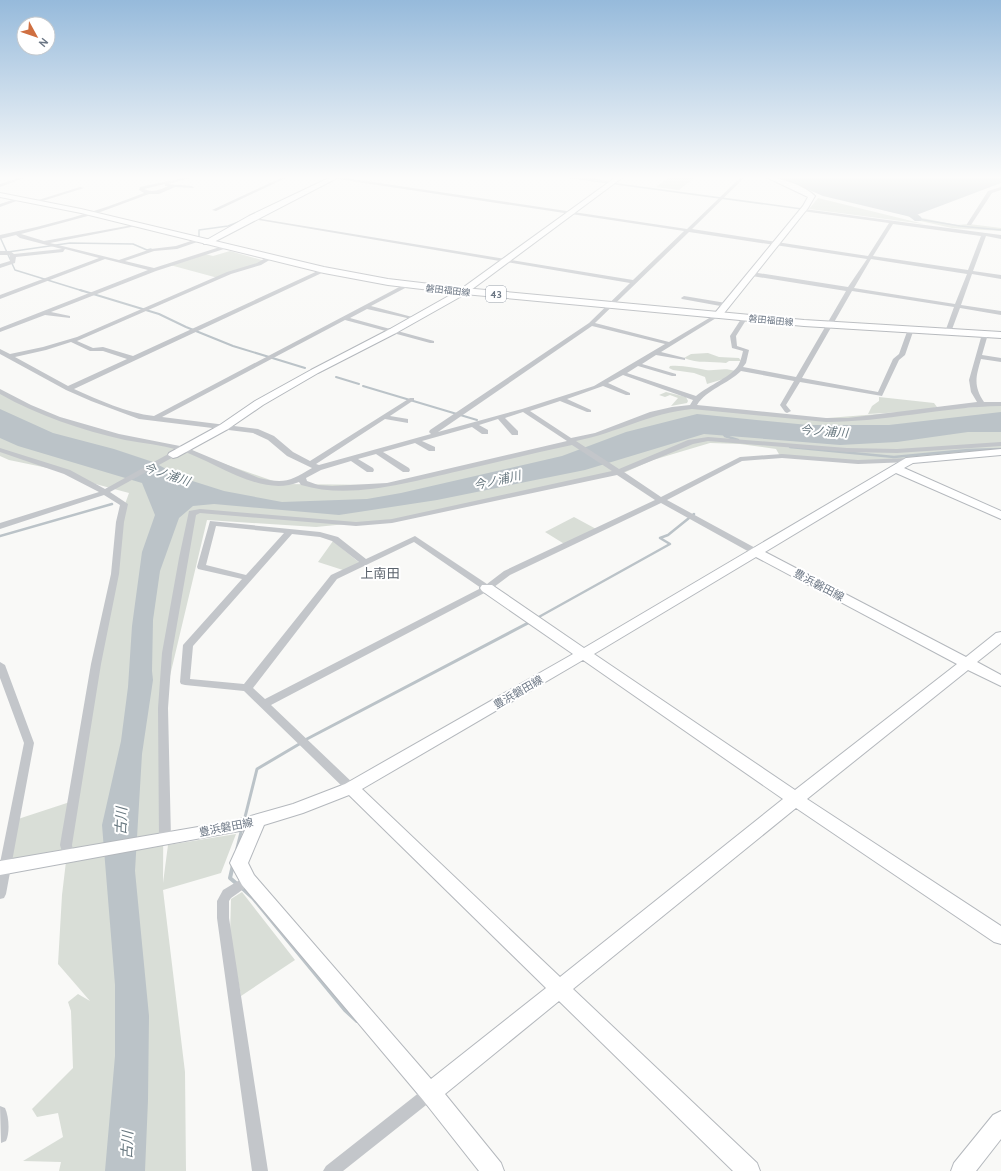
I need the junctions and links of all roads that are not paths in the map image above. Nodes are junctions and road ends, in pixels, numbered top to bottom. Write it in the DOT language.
graph roads {
  1 [pos="688,231"];
  2 [pos="27,232"];
  3 [pos="99,232"];
  4 [pos="164,232"];
  5 [pos="223,232"];
  6 [pos="337,232"];
  7 [pos="545,232"];
  8 [pos="692,232"];
  9 [pos="787,232"];
  10 [pos="886,232"];
  11 [pos="960,232"];
  12 [pos="18,234"];
  13 [pos="984,235"];
  14 [pos="2,237"];
  15 [pos="1001,237"];
  16 [pos="203,241"];
  17 [pos="42,242"];
  18 [pos="777,244"];
  19 [pos="224,247"];
  20 [pos="69,249"];
  21 [pos="8,257"];
  22 [pos="106,257"];
  23 [pos="271,257"];
  24 [pos="871,258"];
  25 [pos="508,259"];
  26 [pos="119,261"];
  27 [pos="0,266"];
  28 [pos="154,270"];
  29 [pos="324,270"];
  30 [pos="970,273"];
  31 [pos="752,274"];
  32 [pos="1001,277"];
  33 [pos="635,282"];
  34 [pos="407,285"];
  35 [pos="850,289"];
  36 [pos="464,291"];
  37 [pos="0,296"];
  38 [pos="684,298"];
  39 [pos="611,305"];
  40 [pos="726,305"];
  41 [pos="957,306"];
  42 [pos="367,307"];
  43 [pos="44,313"];
  44 [pos="1001,313"];
  45 [pos="718,315"];
  46 [pos="745,317"];
  47 [pos="68,318"];
  48 [pos="345,318"];
  49 [pos="414,319"];
  50 [pos="591,324"];
  51 [pos="830,325"];
  52 [pos="911,329"];
  53 [pos="0,330"];
  54 [pos="394,331"];
  55 [pos="948,332"];
  56 [pos="985,334"];
  57 [pos="1001,335"];
  58 [pos="72,340"];
  59 [pos="432,342"];
  60 [pos="671,344"];
  61 [pos="0,351"];
  62 [pos="655,353"];
  63 [pos="10,356"];
  64 [pos="978,356"];
  65 [pos="134,359"];
  66 [pos="683,359"];
  67 [pos="1001,360"];
  68 [pos="637,364"];
  69 [pos="738,368"];
  70 [pos="622,373"];
  71 [pos="674,374"];
  72 [pos="797,380"];
  73 [pos="603,384"];
  74 [pos="68,389"];
  75 [pos="0,391"];
  76 [pos="628,394"];
  77 [pos="560,398"];
  78 [pos="697,399"];
  79 [pos="410,400"];
  80 [pos="981,403"];
  81 [pos="1001,404"];
  82 [pos="692,408"];
  83 [pos="524,410"];
  84 [pos="590,411"];
  85 [pos="787,411"];
  86 [pos="499,416"];
  87 [pos="384,417"];
  88 [pos="154,419"];
  89 [pos="405,421"];
  90 [pos="472,424"];
  91 [pos="224,427"];
  92 [pos="440,432"];
  93 [pos="485,432"];
  94 [pos="515,433"];
  95 [pos="427,436"];
  96 [pos="451,439"];
  97 [pos="415,440"];
  98 [pos="573,442"];
  99 [pos="1001,444"];
  100 [pos="182,449"];
  101 [pos="432,449"];
  102 [pos="0,450"];
  103 [pos="376,451"];
  104 [pos="1001,452"];
  105 [pos="173,455"];
  106 [pos="351,458"];
  107 [pos="910,460"];
  108 [pos="310,464"];
  109 [pos="318,468"];
  110 [pos="370,470"];
  111 [pos="406,470"];
  112 [pos="616,470"];
  113 [pos="896,470"];
  114 [pos="300,477"];
  115 [pos="108,490"];
  116 [pos="661,500"];
  117 [pos="1001,515"];
  118 [pos="0,526"];
  119 [pos="290,532"];
  120 [pos="756,552"];
  121 [pos="364,562"];
  122 [pos="248,578"];
  123 [pos="487,588"];
  124 [pos="1001,636"];
  125 [pos="582,655"];
  126 [pos="968,663"];
  127 [pos="0,665"];
  128 [pos="1001,681"];
  129 [pos="247,688"];
  130 [pos="264,704"];
  131 [pos="351,788"];
  132 [pos="795,799"];
  133 [pos="246,823"];
  134 [pos="165,838"];
  135 [pos="68,855"];
  136 [pos="3,867"];
  137 [pos="248,880"];
  138 [pos="0,894"];
  139 [pos="1001,936"];
  140 [pos="560,988"];
  141 [pos="430,1093"];
  142 [pos="0,1113"];
  143 [pos="1001,1122"];
  144 [pos="0,1136"];
  145 [pos="260,1171"];
  146 [pos="331,1171"];
  147 [pos="493,1171"];
  148 [pos="749,1171"];
  149 [pos="962,1171"];
  1 -- 33 [label="street"];
  2 -- 12 [label="street"];
  3 -- 17 [label="street"];
  4 -- 16 [label="main road, 磐田福田線 / 43"];
  5 -- 16 [label="street"];
  6 -- 25 [label="street"];
  7 -- 25 [label="street"];
  8 -- 18 [label="street"];
  9 -- 18 [label="street"];
  10 -- 24 [label="street"];
  11 -- 13 [label="street"];
  12 -- 14 [label="street"];
  12 -- 17 [label="street"];
  13 -- 15 [label="street"];
  13 -- 30 [label="street"];
  16 -- 19 [label="main road, 磐田福田線 / 43"];
  16 -- 26 [label="street"];
  17 -- 20 [label="street"];
  18 -- 24 [label="street"];
  18 -- 31 [label="street"];
  19 -- 23 [label="main road, 磐田福田線 / 43"];
  19 -- 28 [label="street"];
  20 -- 21 [label="street"];
  20 -- 22 [label="street"];
  21 -- 27 [label="street"];
  22 -- 26 [label="street"];
  22 -- 37 [label="street"];
  23 -- 29 [label="main road, 磐田福田線 / 43"];
  23 -- 58 [label="street"];
  24 -- 30 [label="street"];
  24 -- 35 [label="street"];
  25 -- 33 [label="street"];
  25 -- 36 [label="street"];
  26 -- 28 [label="street"];
  28 -- 43 [label="street"];
  29 -- 34 [label="main road, 磐田福田線 / 43"];
  29 -- 65 [label="street"];
  30 -- 32 [label="street"];
  30 -- 41 [label="street"];
  31 -- 35 [label="street"];
  31 -- 40 [label="street"];
  33 -- 39 [label="street"];
  34 -- 36 [label="main road, 磐田福田線 / 43"];
  34 -- 42 [label="street"];
  35 -- 41 [label="street"];
  35 -- 51 [label="street"];
  36 -- 39 [label="main road, 磐田福田線 / 43"];
  36 -- 49 [label="street"];
  38 -- 40 [label="street"];
  39 -- 45 [label="main road, 磐田福田線 / 43"];
  39 -- 50 [label="street"];
  40 -- 45 [label="street"];
  41 -- 44 [label="street"];
  41 -- 55 [label="street"];
  42 -- 48 [label="street"];
  42 -- 49 [label="street"];
  43 -- 47 [label="street"];
  43 -- 53 [label="street"];
  45 -- 46 [label="main road, 磐田福田線 / 43"];
  45 -- 60 [label="street"];
  46 -- 51 [label="main road, 磐田福田線 / 43"];
  46 -- 69 [label="street"];
  48 -- 54 [label="street"];
  48 -- 88 [label="street"];
  49 -- 54 [label="street"];
  50 -- 60 [label="street"];
  50 -- 95 [label="street"];
  51 -- 52 [label="main road, 磐田福田線 / 43"];
  51 -- 72 [label="street"];
  52 -- 55 [label="main road, 磐田福田線 / 43"];
  52 -- 72 [label="street"];
  54 -- 59 [label="street"];
  54 -- 91 [label="street"];
  55 -- 56 [label="main road, 磐田福田線 / 43"];
  56 -- 57 [label="main road, 磐田福田線 / 43"];
  56 -- 64 [label="street"];
  58 -- 63 [label="street"];
  58 -- 65 [label="street"];
  60 -- 62 [label="street"];
  61 -- 63 [label="street"];
  62 -- 66 [label="street"];
  62 -- 68 [label="street"];
  63 -- 74 [label="street"];
  64 -- 67 [label="street"];
  64 -- 80 [label="street"];
  65 -- 74 [label="street"];
  68 -- 70 [label="street"];
  68 -- 71 [label="street"];
  69 -- 72 [label="street"];
  69 -- 78 [label="street"];
  70 -- 73 [label="street"];
  70 -- 78 [label="street"];
  72 -- 85 [label="street"];
  73 -- 76 [label="street"];
  73 -- 77 [label="street"];
  74 -- 88 [label="street"];
  75 -- 100 [label="street"];
  77 -- 83 [label="street"];
  77 -- 84 [label="street"];
  78 -- 82 [label="street"];
  79 -- 87 [label="street"];
  80 -- 81 [label="street"];
  80 -- 82 [label="street"];
  82 -- 98 [label="street"];
  83 -- 86 [label="street"];
  83 -- 98 [label="street"];
  86 -- 90 [label="street"];
  86 -- 94 [label="street"];
  87 -- 89 [label="street"];
  87 -- 108 [label="street"];
  88 -- 91 [label="street"];
  90 -- 92 [label="street"];
  90 -- 93 [label="street"];
  91 -- 100 [label="street"];
  91 -- 108 [label="street"];
  92 -- 95 [label="street"];
  92 -- 96 [label="street"];
  95 -- 97 [label="street"];
  97 -- 101 [label="street"];
  97 -- 103 [label="street"];
  98 -- 112 [label="street"];
  98 -- 114 [label="street"];
  99 -- 112 [label="street"];
  100 -- 105 [label="street"];
  100 -- 114 [label="street"];
  102 -- 115 [label="street"];
  103 -- 106 [label="street"];
  103 -- 111 [label="street"];
  104 -- 107 [label="street"];
  105 -- 115 [label="street"];
  106 -- 109 [label="street"];
  106 -- 110 [label="street"];
  107 -- 113 [label="street"];
  107 -- 116 [label="street"];
  108 -- 109 [label="street"];
  109 -- 114 [label="street"];
  112 -- 116 [label="street"];
  112 -- 134 [label="street"];
  113 -- 117 [label="street"];
  113 -- 120 [label="street"];
  115 -- 118 [label="street"];
  115 -- 135 [label="street"];
  116 -- 120 [label="street"];
  116 -- 123 [label="street"];
  119 -- 121 [label="street"];
  119 -- 122 [label="street"];
  119 -- 122 [label="street"];
  120 -- 125 [label="street, 豊浜磐田線"];
  120 -- 126 [label="street, 豊浜磐田線"];
  121 -- 123 [label="street"];
  121 -- 129 [label="street"];
  122 -- 129 [label="street"];
  123 -- 125 [label="street"];
  123 -- 130 [label="street"];
  124 -- 126 [label="street"];
  125 -- 131 [label="street, 豊浜磐田線"];
  125 -- 132 [label="street"];
  126 -- 128 [label="street, 豊浜磐田線"];
  126 -- 132 [label="street"];
  127 -- 136 [label="street"];
  129 -- 130 [label="street"];
  130 -- 131 [label="street"];
  131 -- 133 [label="street, 豊浜磐田線"];
  131 -- 140 [label="street"];
  132 -- 139 [label="street"];
  132 -- 140 [label="street"];
  133 -- 134 [label="street, 豊浜磐田線"];
  133 -- 137 [label="street"];
  134 -- 135 [label="street, 豊浜磐田線"];
  135 -- 136 [label="street, 豊浜磐田線"];
  136 -- 138 [label="street"];
  137 -- 141 [label="street"];
  137 -- 145 [label="street"];
  140 -- 141 [label="street"];
  140 -- 148 [label="street"];
  141 -- 146 [label="street"];
  141 -- 147 [label="street"];
  142 -- 144 [label="street"];
  143 -- 149 [label="street"];
}
